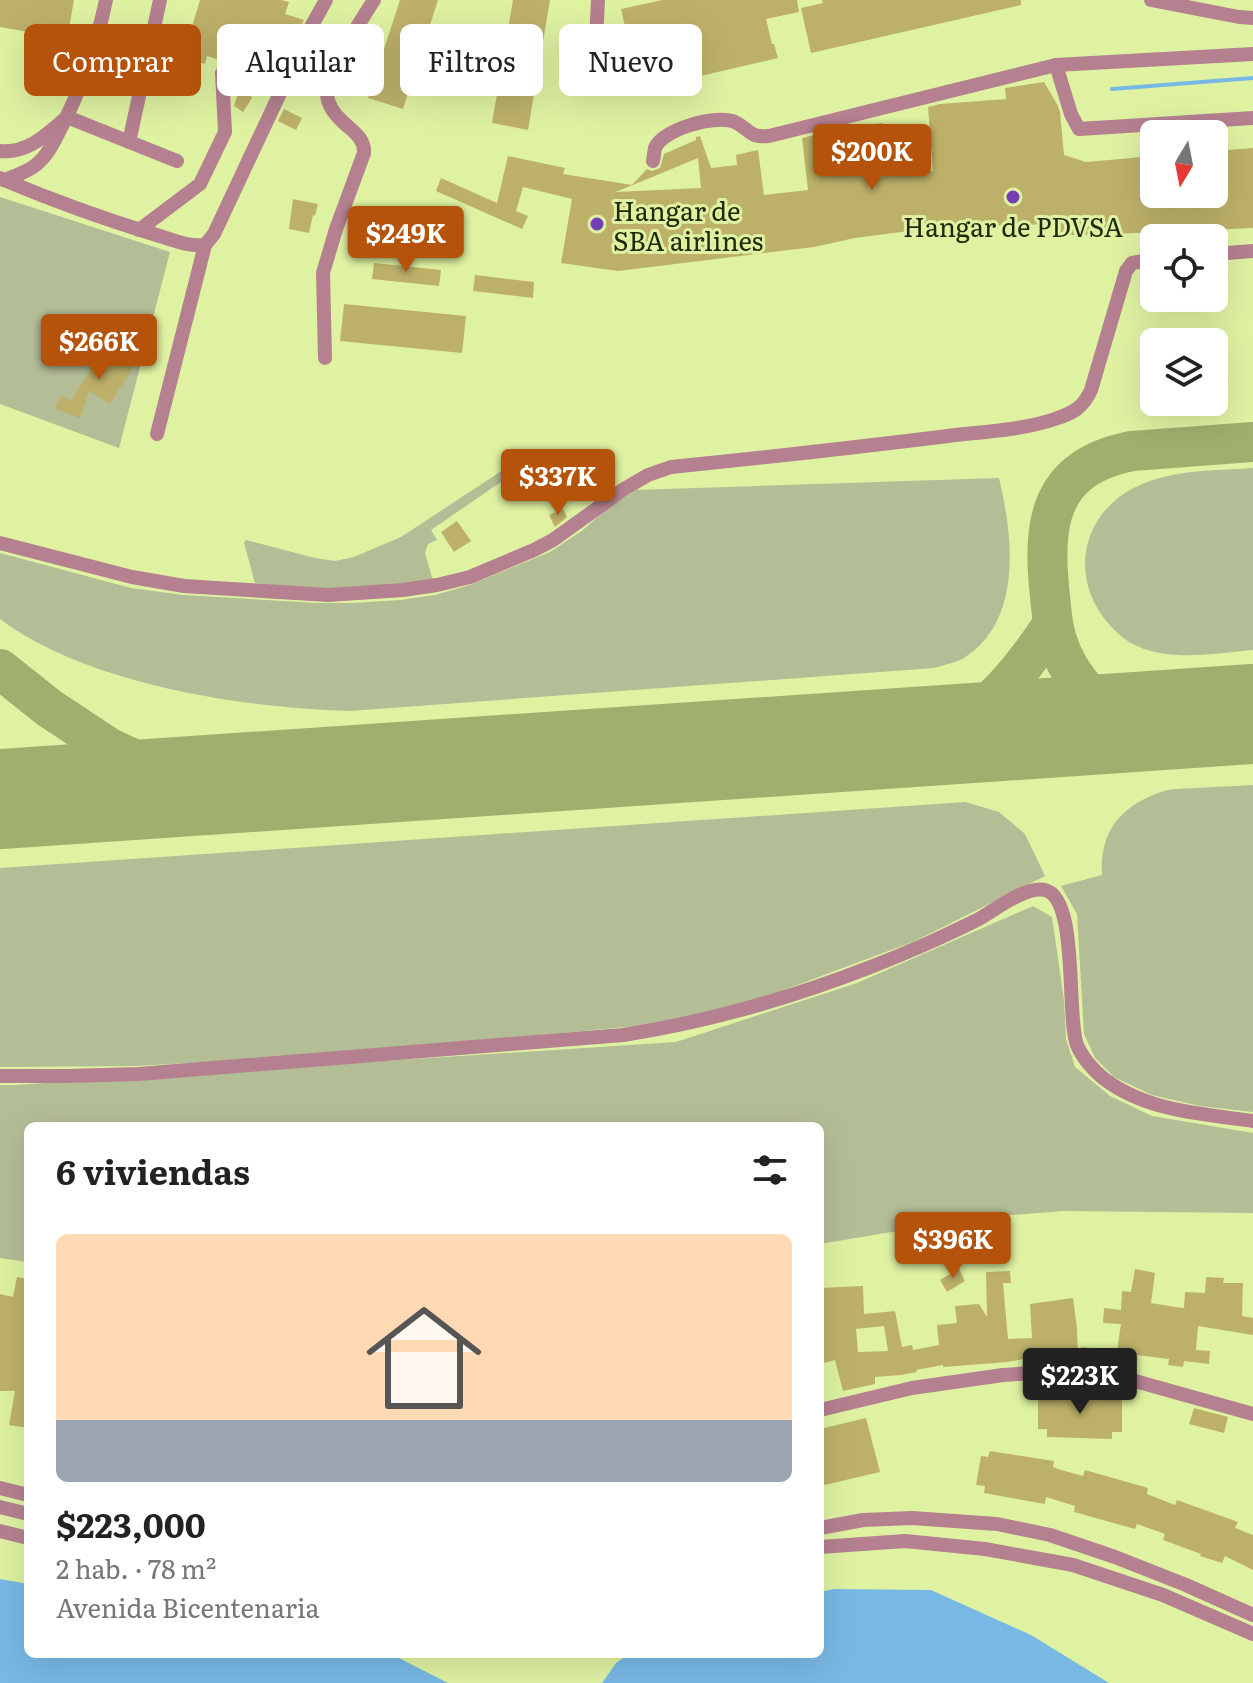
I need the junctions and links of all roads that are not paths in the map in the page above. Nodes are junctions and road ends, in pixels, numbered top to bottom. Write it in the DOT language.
graph roads {
  1 [pos="106,0"];
  2 [pos="160,0"];
  3 [pos="326,0"];
  4 [pos="374,0"];
  5 [pos="598,0"];
  6 [pos="1151,0"];
  7 [pos="1253,18"];
  8 [pos="597,24"];
  9 [pos="1253,54"];
  10 [pos="1056,65"];
  11 [pos="223,96"];
  12 [pos="67,117"];
  13 [pos="1253,118"];
  14 [pos="129,142"];
  15 [pos="0,151"];
  16 [pos="177,161"];
  17 [pos="653,161"];
  18 [pos="2,179"];
  19 [pos="139,230"];
  20 [pos="205,245"];
  21 [pos="1253,251"];
  22 [pos="1228,253"];
  23 [pos="1140,262"];
  24 [pos="325,358"];
  25 [pos="157,434"];
  26 [pos="0,543"];
  27 [pos="0,1076"];
  28 [pos="1253,1121"];
  29 [pos="824,1409"];
  30 [pos="1253,1414"];
  31 [pos="0,1488"];
  32 [pos="24,1494"];
  33 [pos="0,1507"];
  34 [pos="24,1513"];
  35 [pos="824,1527"];
  36 [pos="0,1531"];
  37 [pos="24,1537"];
  38 [pos="824,1547"];
  39 [pos="1253,1615"];
  40 [pos="1253,1634"];
  1 -- 12 [label="street"];
  2 -- 14 [label="street"];
  3 -- 20 [label="street"];
  4 -- 24 [label="street"];
  5 -- 8 [label="street"];
  6 -- 7 [label="street"];
  9 -- 10 [label="street"];
  10 -- 13 [label="street"];
  10 -- 17 [label="street"];
  11 -- 19 [label="street"];
  12 -- 14 [label="street"];
  12 -- 15 [label="street"];
  12 -- 18 [label="street"];
  14 -- 16 [label="street"];
  18 -- 19 [label="street"];
  19 -- 20 [label="street"];
  20 -- 25 [label="street"];
  21 -- 22 [label="street"];
  23 -- 26 [label="street"];
  27 -- 28 [label="street"];
  29 -- 30 [label="street"];
  31 -- 32 [label="street"];
  33 -- 34 [label="street"];
  35 -- 39 [label="street"];
  36 -- 37 [label="street"];
  38 -- 40 [label="street"];
}
